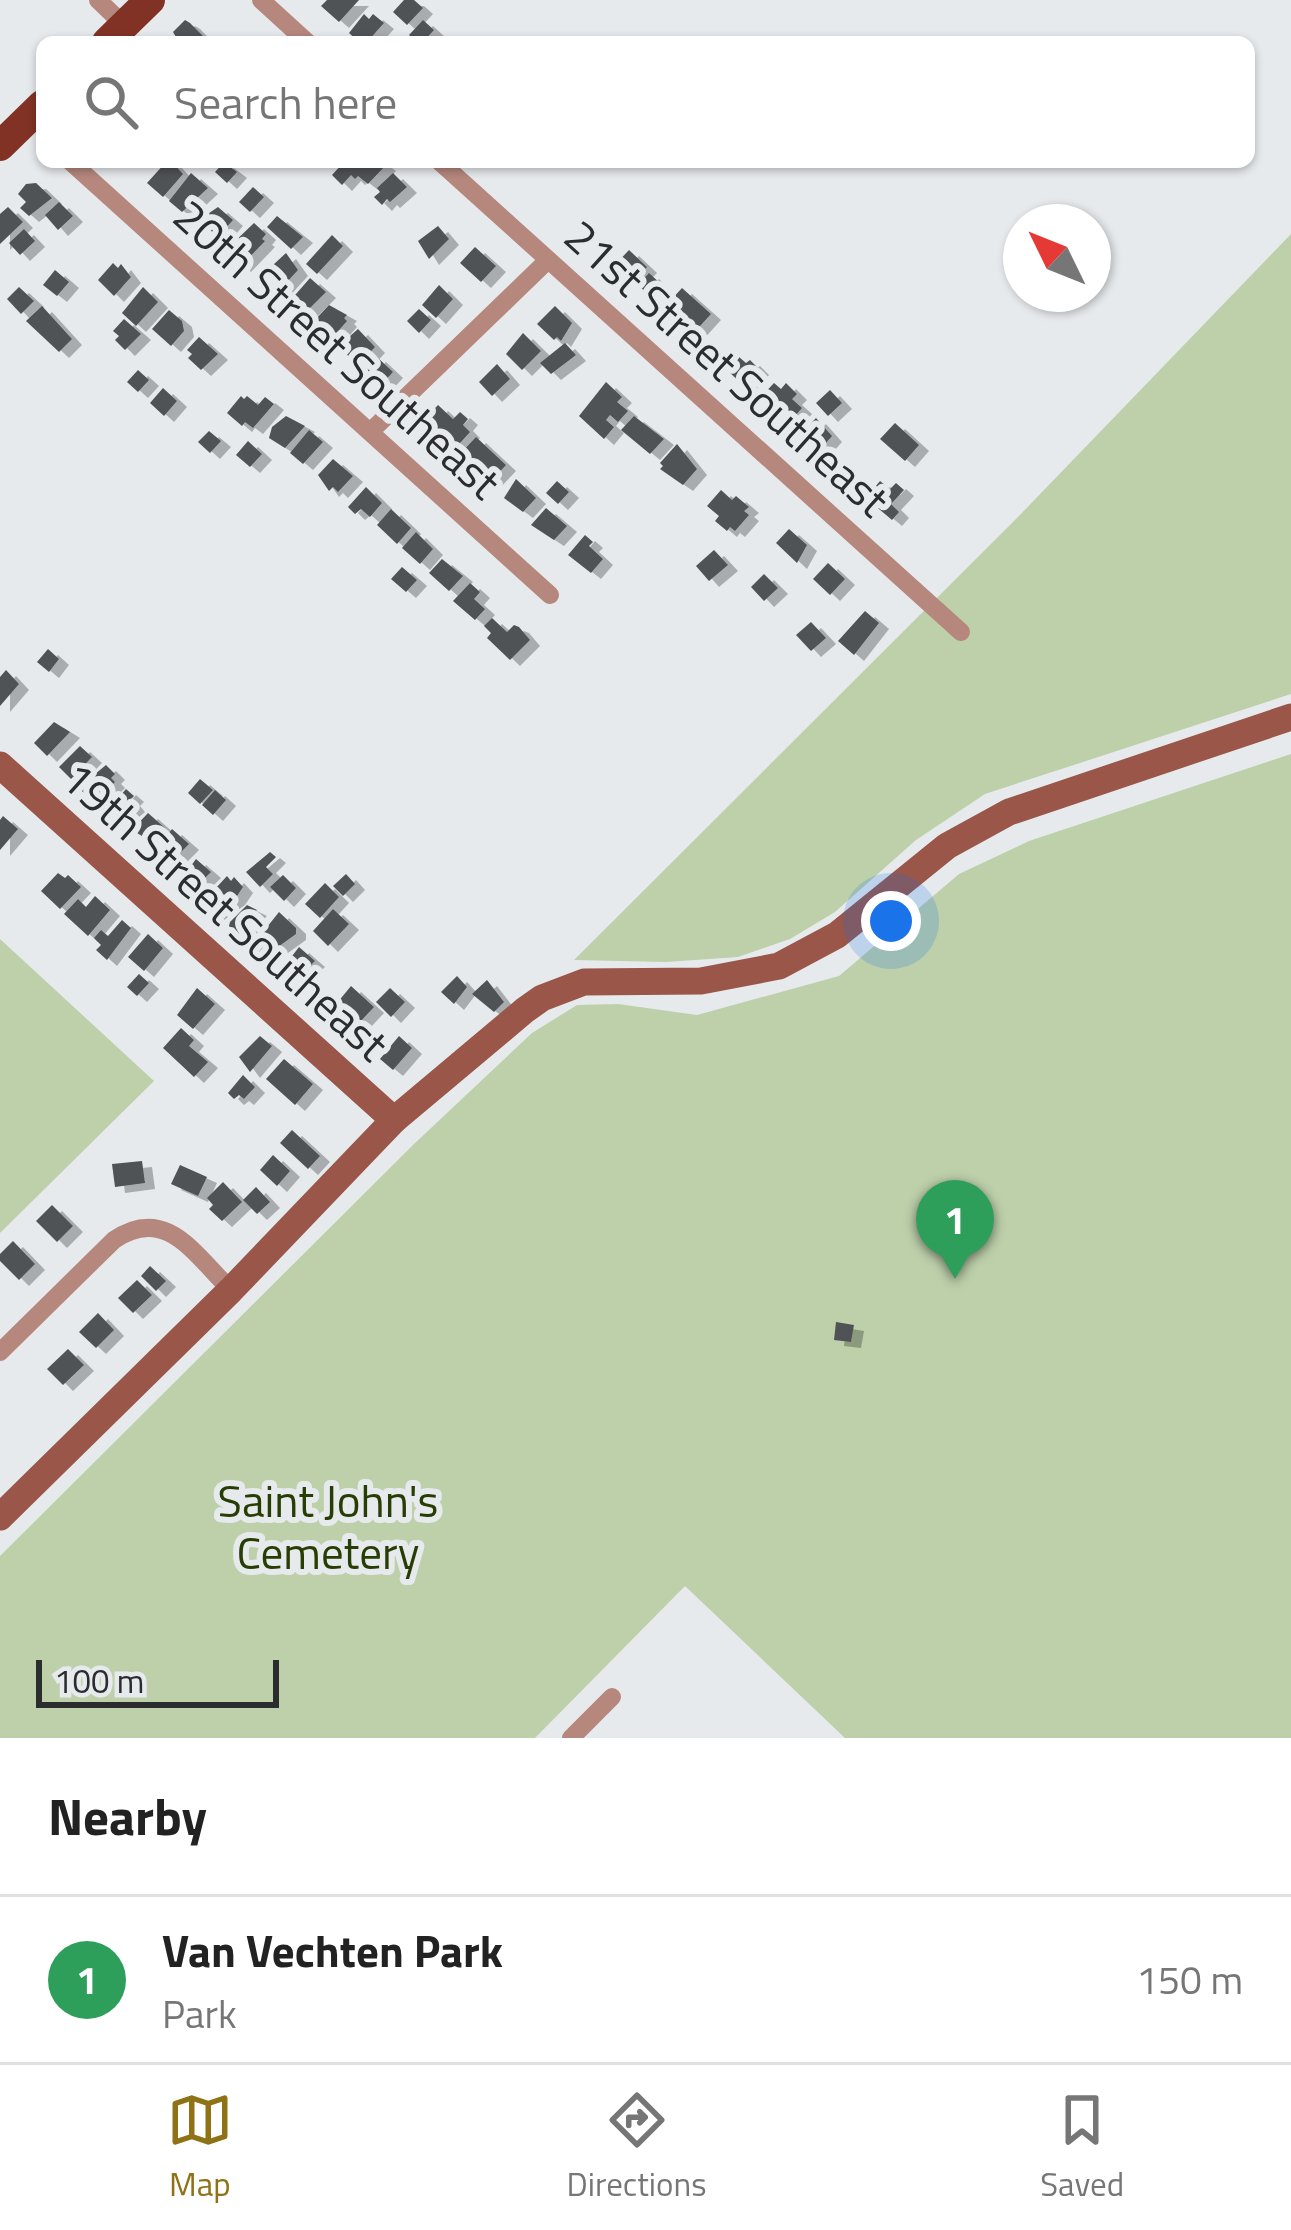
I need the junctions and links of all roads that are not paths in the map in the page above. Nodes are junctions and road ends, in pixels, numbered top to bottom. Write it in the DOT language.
graph roads {
  1 [pos="98,0"];
  2 [pos="150,0"];
  3 [pos="261,0"];
  4 [pos="116,34"];
  5 [pos="300,36"];
  6 [pos="36,120"];
  7 [pos="0,146"];
  8 [pos="78,168"];
  9 [pos="447,168"];
  10 [pos="548,260"];
  11 [pos="370,432"];
  12 [pos="550,595"];
  13 [pos="961,632"];
  14 [pos="1291,717"];
  15 [pos="0,765"];
  16 [pos="394,1120"];
  17 [pos="231,1290"];
  18 [pos="0,1352"];
  19 [pos="0,1517"];
  20 [pos="613,1696"];
  21 [pos="571,1738"];
  1 -- 4 [label="street"];
  2 -- 4 [label="main road"];
  3 -- 5 [label="street"];
  6 -- 7 [label="main road"];
  8 -- 11 [label="street, 20th Street Southeast"];
  9 -- 10 [label="street, 21st Street Southeast"];
  10 -- 11 [label="street"];
  10 -- 13 [label="street, 21st Street Southeast"];
  11 -- 12 [label="street, 20th Street Southeast"];
  14 -- 16 [label="main road"];
  15 -- 16 [label="main road, 19th Street Southeast"];
  16 -- 17 [label="main road"];
  17 -- 18 [label="street"];
  17 -- 19 [label="main road"];
  20 -- 21 [label="street"];
}
